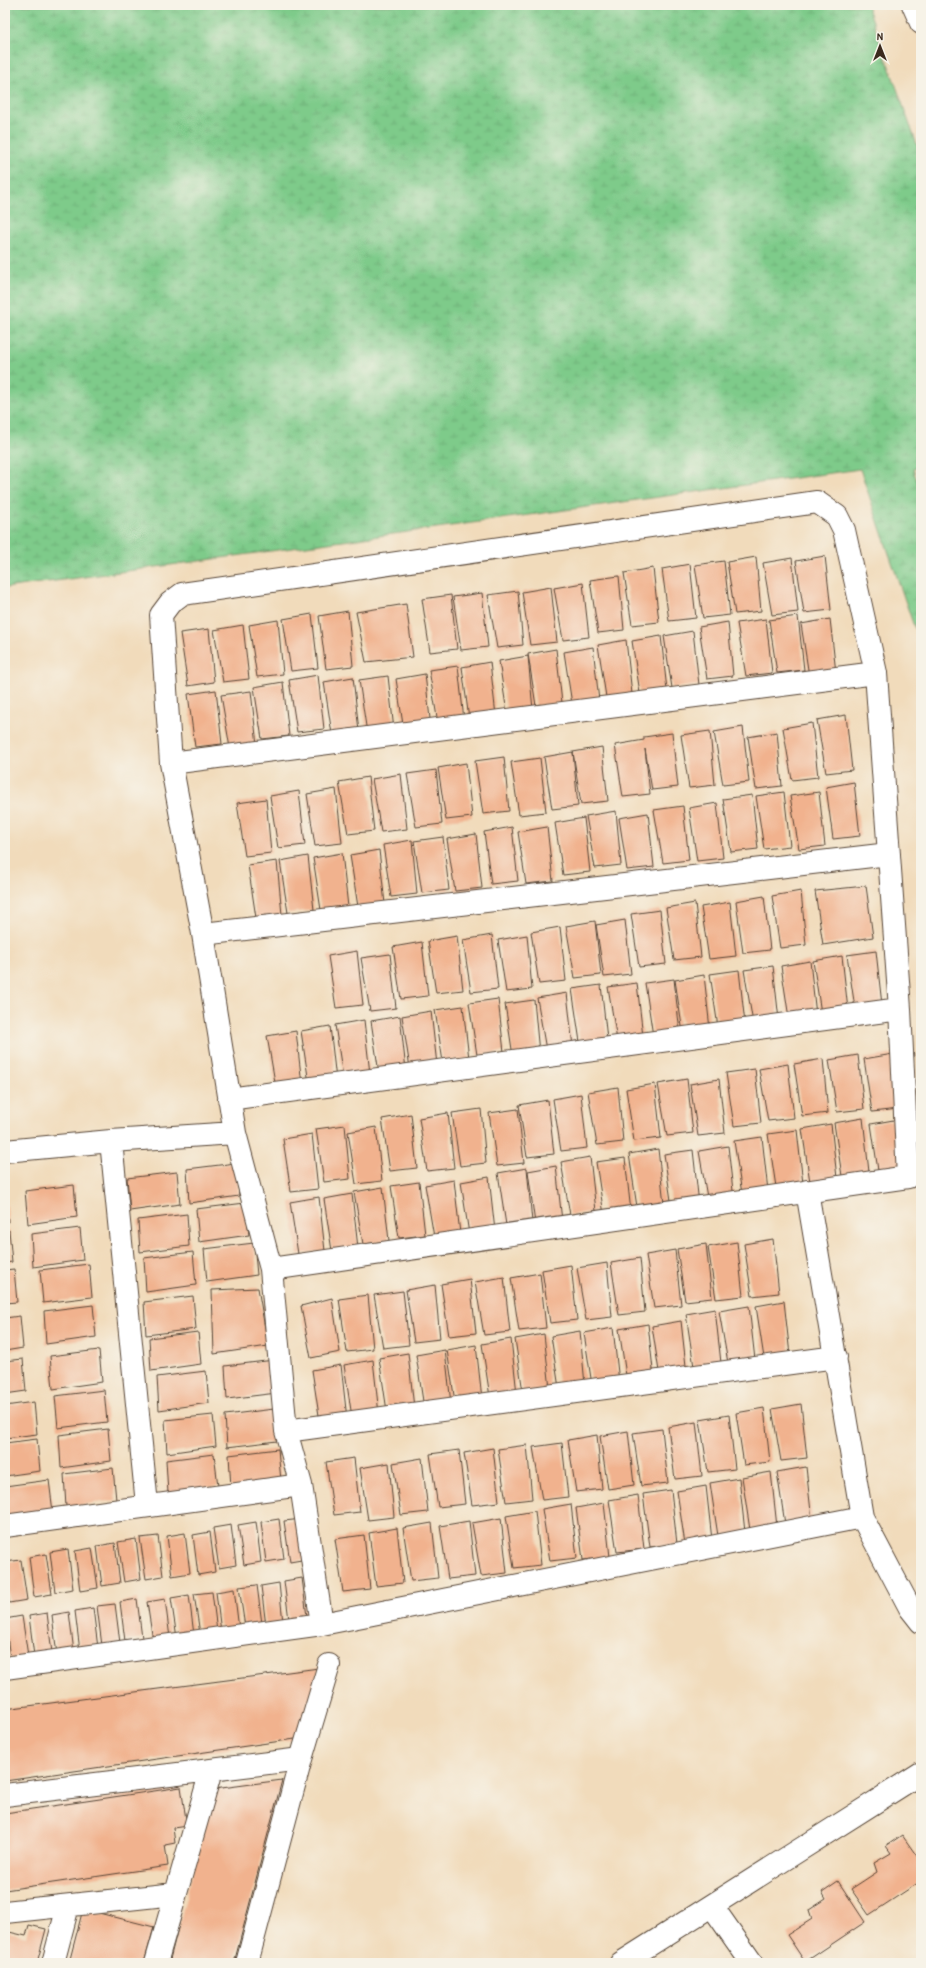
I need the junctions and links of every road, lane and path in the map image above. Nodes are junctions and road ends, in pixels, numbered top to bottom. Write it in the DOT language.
graph roads {
  1 [pos="913,5"];
  2 [pos="921,23"];
  3 [pos="876,673"];
  4 [pos="171,763"];
  5 [pos="889,854"];
  6 [pos="203,934"];
  7 [pos="900,1009"];
  8 [pos="229,1099"];
  9 [pos="234,1133"];
  10 [pos="111,1141"];
  11 [pos="5,1151"];
  12 [pos="807,1191"];
  13 [pos="271,1269"];
  14 [pos="836,1357"];
  15 [pos="286,1431"];
  16 [pos="301,1485"];
  17 [pos="147,1505"];
  18 [pos="862,1517"];
  19 [pos="5,1526"];
  20 [pos="921,1622"];
  21 [pos="322,1624"];
  22 [pos="329,1665"];
  23 [pos="5,1668"];
  24 [pos="301,1759"];
  25 [pos="210,1771"];
  26 [pos="921,1773"];
  27 [pos="5,1796"];
  28 [pos="175,1894"];
  29 [pos="68,1906"];
  30 [pos="712,1906"];
  31 [pos="5,1912"];
  32 [pos="53,1963"];
  33 [pos="156,1963"];
  34 [pos="247,1963"];
  35 [pos="621,1963"];
  36 [pos="752,1963"];
  1 -- 2 [label="street"];
  3 -- 4 [label="street"];
  3 -- 4 [label="street"];
  3 -- 5 [label="street"];
  4 -- 6 [label="street"];
  5 -- 6 [label="street"];
  5 -- 7 [label="street"];
  6 -- 8 [label="street"];
  7 -- 8 [label="street"];
  7 -- 12 [label="street"];
  8 -- 9 [label="street"];
  9 -- 10 [label="street"];
  9 -- 13 [label="street"];
  10 -- 11 [label="street"];
  10 -- 17 [label="street"];
  12 -- 13 [label="street"];
  12 -- 14 [label="street"];
  13 -- 15 [label="street"];
  14 -- 15 [label="street"];
  14 -- 18 [label="street"];
  15 -- 16 [label="street"];
  16 -- 17 [label="street"];
  16 -- 21 [label="street"];
  17 -- 19 [label="street"];
  18 -- 20 [label="street"];
  18 -- 21 [label="street"];
  21 -- 23 [label="street"];
  22 -- 24 [label="street"];
  24 -- 25 [label="street"];
  24 -- 34 [label="street"];
  25 -- 27 [label="street"];
  25 -- 28 [label="street"];
  26 -- 30 [label="street"];
  28 -- 29 [label="street"];
  28 -- 33 [label="street"];
  29 -- 31 [label="street"];
  29 -- 32 [label="street"];
  30 -- 35 [label="street"];
  30 -- 36 [label="street"];
}
